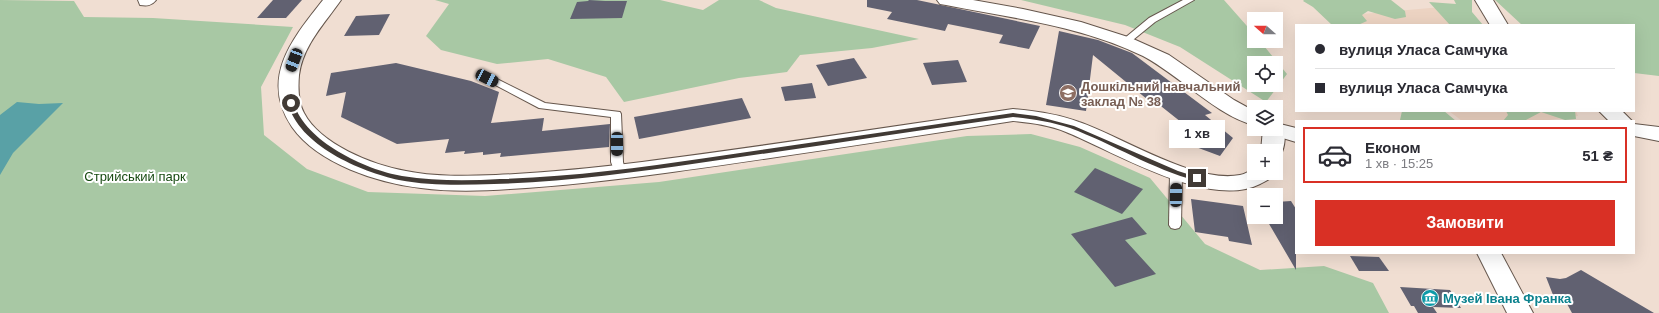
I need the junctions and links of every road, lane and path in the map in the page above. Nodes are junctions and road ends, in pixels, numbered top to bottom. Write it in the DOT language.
graph roads {
  1 [pos="332,0"];
  2 [pos="946,0"];
  3 [pos="1190,0"];
  4 [pos="1484,0"];
  5 [pos="968,2"];
  6 [pos="1497,24"];
  7 [pos="1125,42"];
  8 [pos="487,78"];
  9 [pos="1610,112"];
  10 [pos="1247,115"];
  11 [pos="1621,120"];
  12 [pos="1635,130"];
  13 [pos="1283,131"];
  14 [pos="1659,134"];
  15 [pos="1295,135"];
  16 [pos="620,173"];
  17 [pos="1176,173"];
  18 [pos="1256,180"];
  19 [pos="1175,225"];
  20 [pos="1490,254"];
  21 [pos="1520,313"];
  1 -- 16 [label="street"];
  2 -- 5 [label="street"];
  3 -- 7 [label="lane"];
  4 -- 6 [label="street"];
  5 -- 7 [label="street"];
  7 -- 10 [label="street"];
  8 -- 16 [label="lane"];
  9 -- 11 [label="street"];
  12 -- 14 [label="street"];
  13 -- 15 [label="street"];
  16 -- 17 [label="street"];
  17 -- 18 [label="street"];
  17 -- 19 [label="lane"];
  20 -- 21 [label="street"];
}
